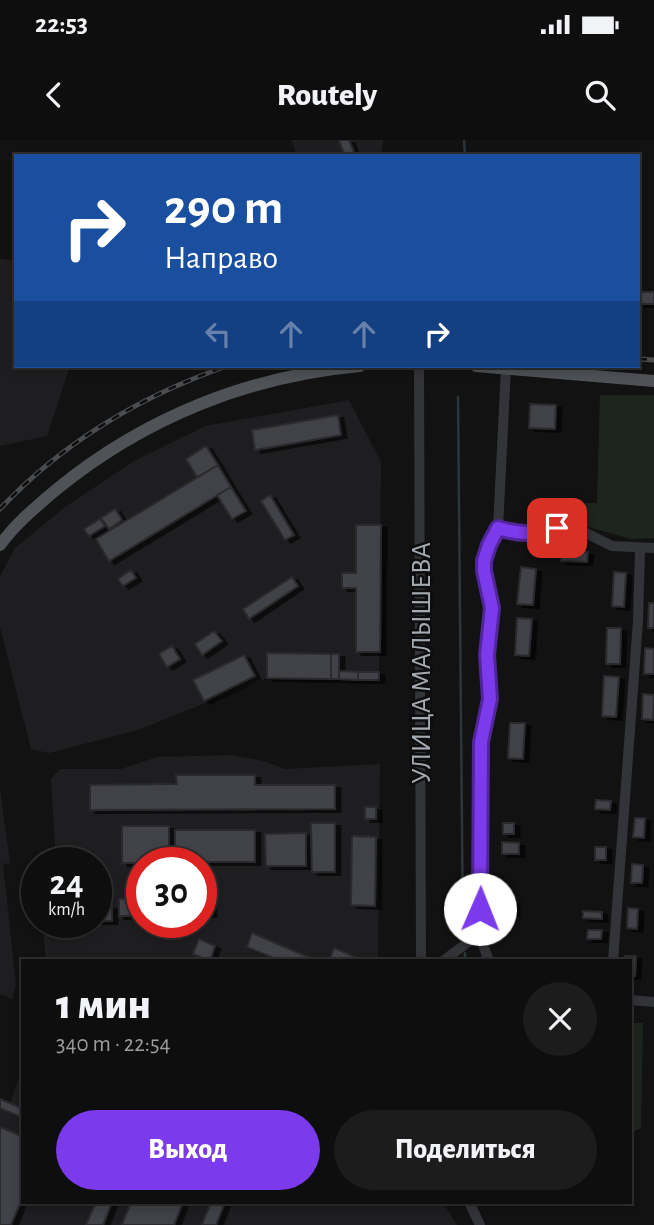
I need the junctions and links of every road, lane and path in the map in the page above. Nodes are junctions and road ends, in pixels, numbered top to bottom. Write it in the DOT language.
graph roads {
  1 [pos="336,368"];
  2 [pos="419,368"];
  3 [pos="506,368"];
  4 [pos="517,368"];
  5 [pos="654,381"];
  6 [pos="498,528"];
  7 [pos="0,545"];
  8 [pos="654,548"];
  9 [pos="639,549"];
  10 [pos="479,934"];
  11 [pos="421,959"];
  12 [pos="446,959"];
  13 [pos="488,959"];
  14 [pos="613,959"];
  15 [pos="632,1000"];
  16 [pos="654,1002"];
  17 [pos="470,1204"];
  18 [pos="480,1225"];
  1 -- 7 [label="main road"];
  2 -- 11 [label="street, УЛИЦА МАЛЫШЕВА"];
  3 -- 6 [label="street"];
  4 -- 5 [label="main road"];
  6 -- 9 [label="street"];
  6 -- 10 [label="street"];
  8 -- 9 [label="street"];
  9 -- 14 [label="street"];
  10 -- 12 [label="street"];
  10 -- 13 [label="street"];
  15 -- 16 [label="street"];
  17 -- 18 [label="street"];
}
